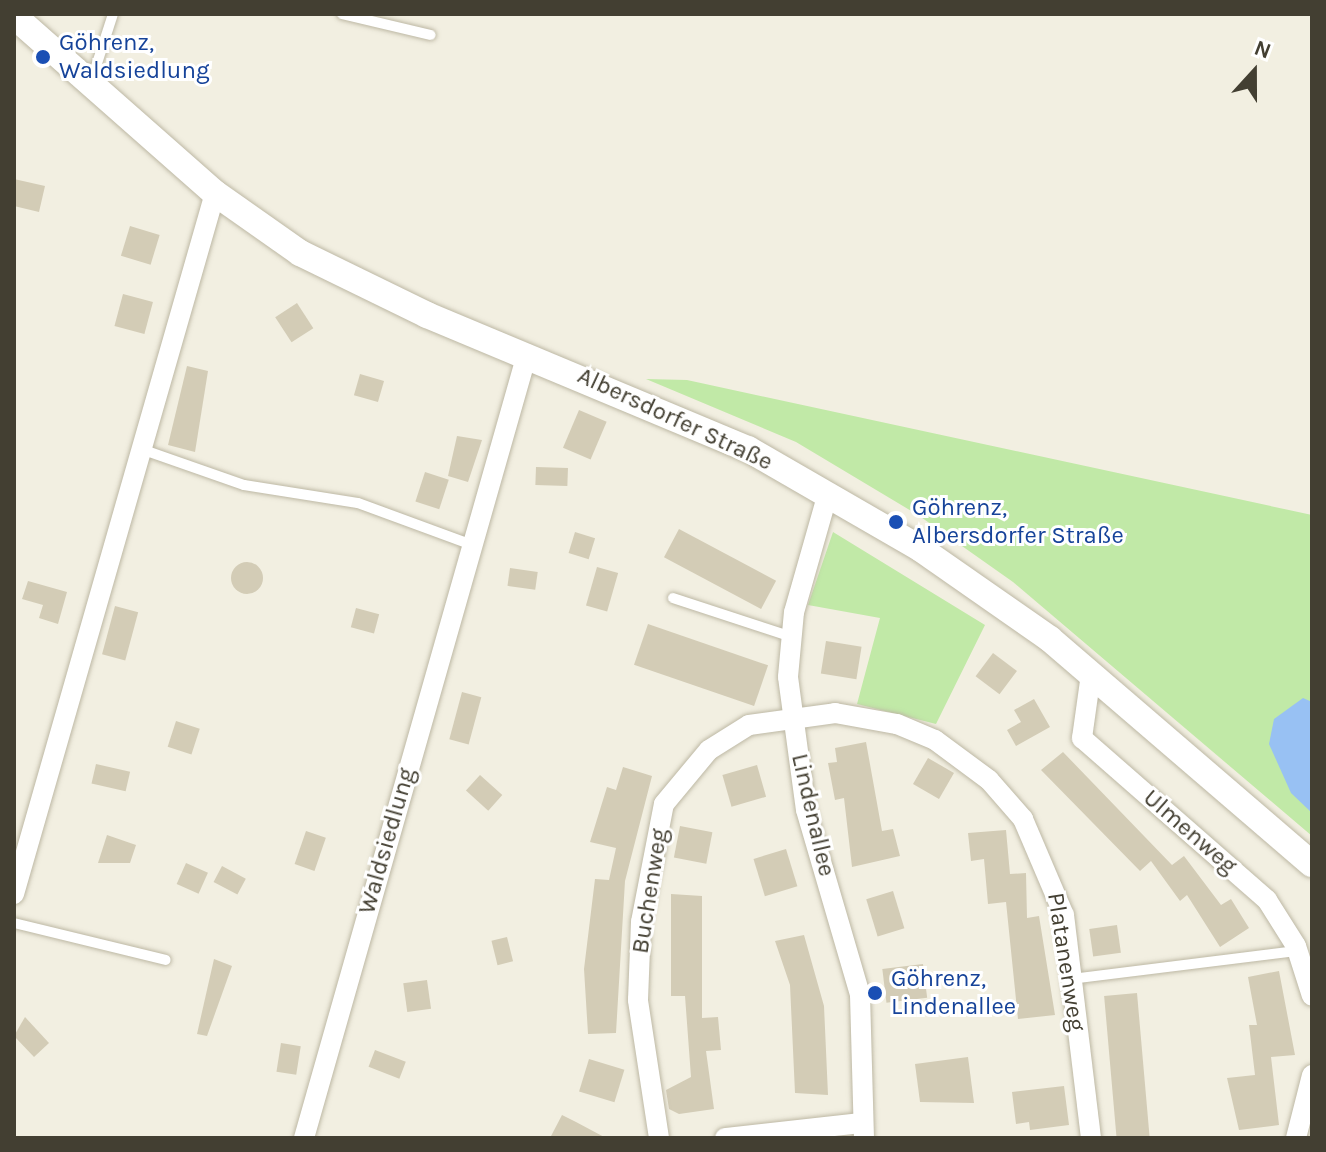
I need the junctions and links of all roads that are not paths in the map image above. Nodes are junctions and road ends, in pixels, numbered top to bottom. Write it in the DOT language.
graph roads {
  1 [pos="113,14"];
  2 [pos="342,14"];
  3 [pos="14,16"];
  4 [pos="388,19"];
  5 [pos="431,35"];
  6 [pos="90,84"];
  7 [pos="215,193"];
  8 [pos="527,354"];
  9 [pos="141,449"];
  10 [pos="828,493"];
  11 [pos="472,545"];
  12 [pos="673,598"];
  13 [pos="792,637"];
  14 [pos="1091,674"];
  15 [pos="792,714"];
  16 [pos="1312,864"];
  17 [pos="14,894"];
  18 [pos="14,923"];
  19 [pos="1297,951"];
  20 [pos="166,960"];
  21 [pos="1071,979"];
  22 [pos="1312,996"];
  23 [pos="1312,1075"];
  24 [pos="862,1131"];
  25 [pos="304,1138"];
  26 [pos="659,1138"];
  27 [pos="725,1138"];
  28 [pos="1091,1138"];
  29 [pos="1296,1138"];
  1 -- 6 [label="lane"];
  2 -- 4 [label="lane"];
  3 -- 6 [label="street, Albersdorfer Straße"];
  4 -- 5 [label="lane"];
  6 -- 7 [label="street, Albersdorfer Straße"];
  7 -- 8 [label="street, Albersdorfer Straße"];
  7 -- 9 [label="street"];
  8 -- 10 [label="street, Albersdorfer Straße"];
  8 -- 11 [label="street, Waldsiedlung"];
  9 -- 11 [label="lane"];
  9 -- 17 [label="street"];
  10 -- 13 [label="street, Lindenallee"];
  10 -- 14 [label="street, Albersdorfer Straße"];
  11 -- 25 [label="street, Waldsiedlung"];
  12 -- 13 [label="lane"];
  13 -- 15 [label="street, Lindenallee"];
  14 -- 16 [label="street, Albersdorfer Straße"];
  14 -- 19 [label="street, Ulmenweg"];
  15 -- 21 [label="street, Platanenweg"];
  15 -- 24 [label="street, Lindenallee"];
  15 -- 26 [label="street, Buchenweg"];
  18 -- 20 [label="lane"];
  19 -- 21 [label="lane"];
  19 -- 22 [label="street, Ulmenweg"];
  21 -- 28 [label="street, Platanenweg"];
  23 -- 29 [label="street"];
  24 -- 27 [label="street"];
}
